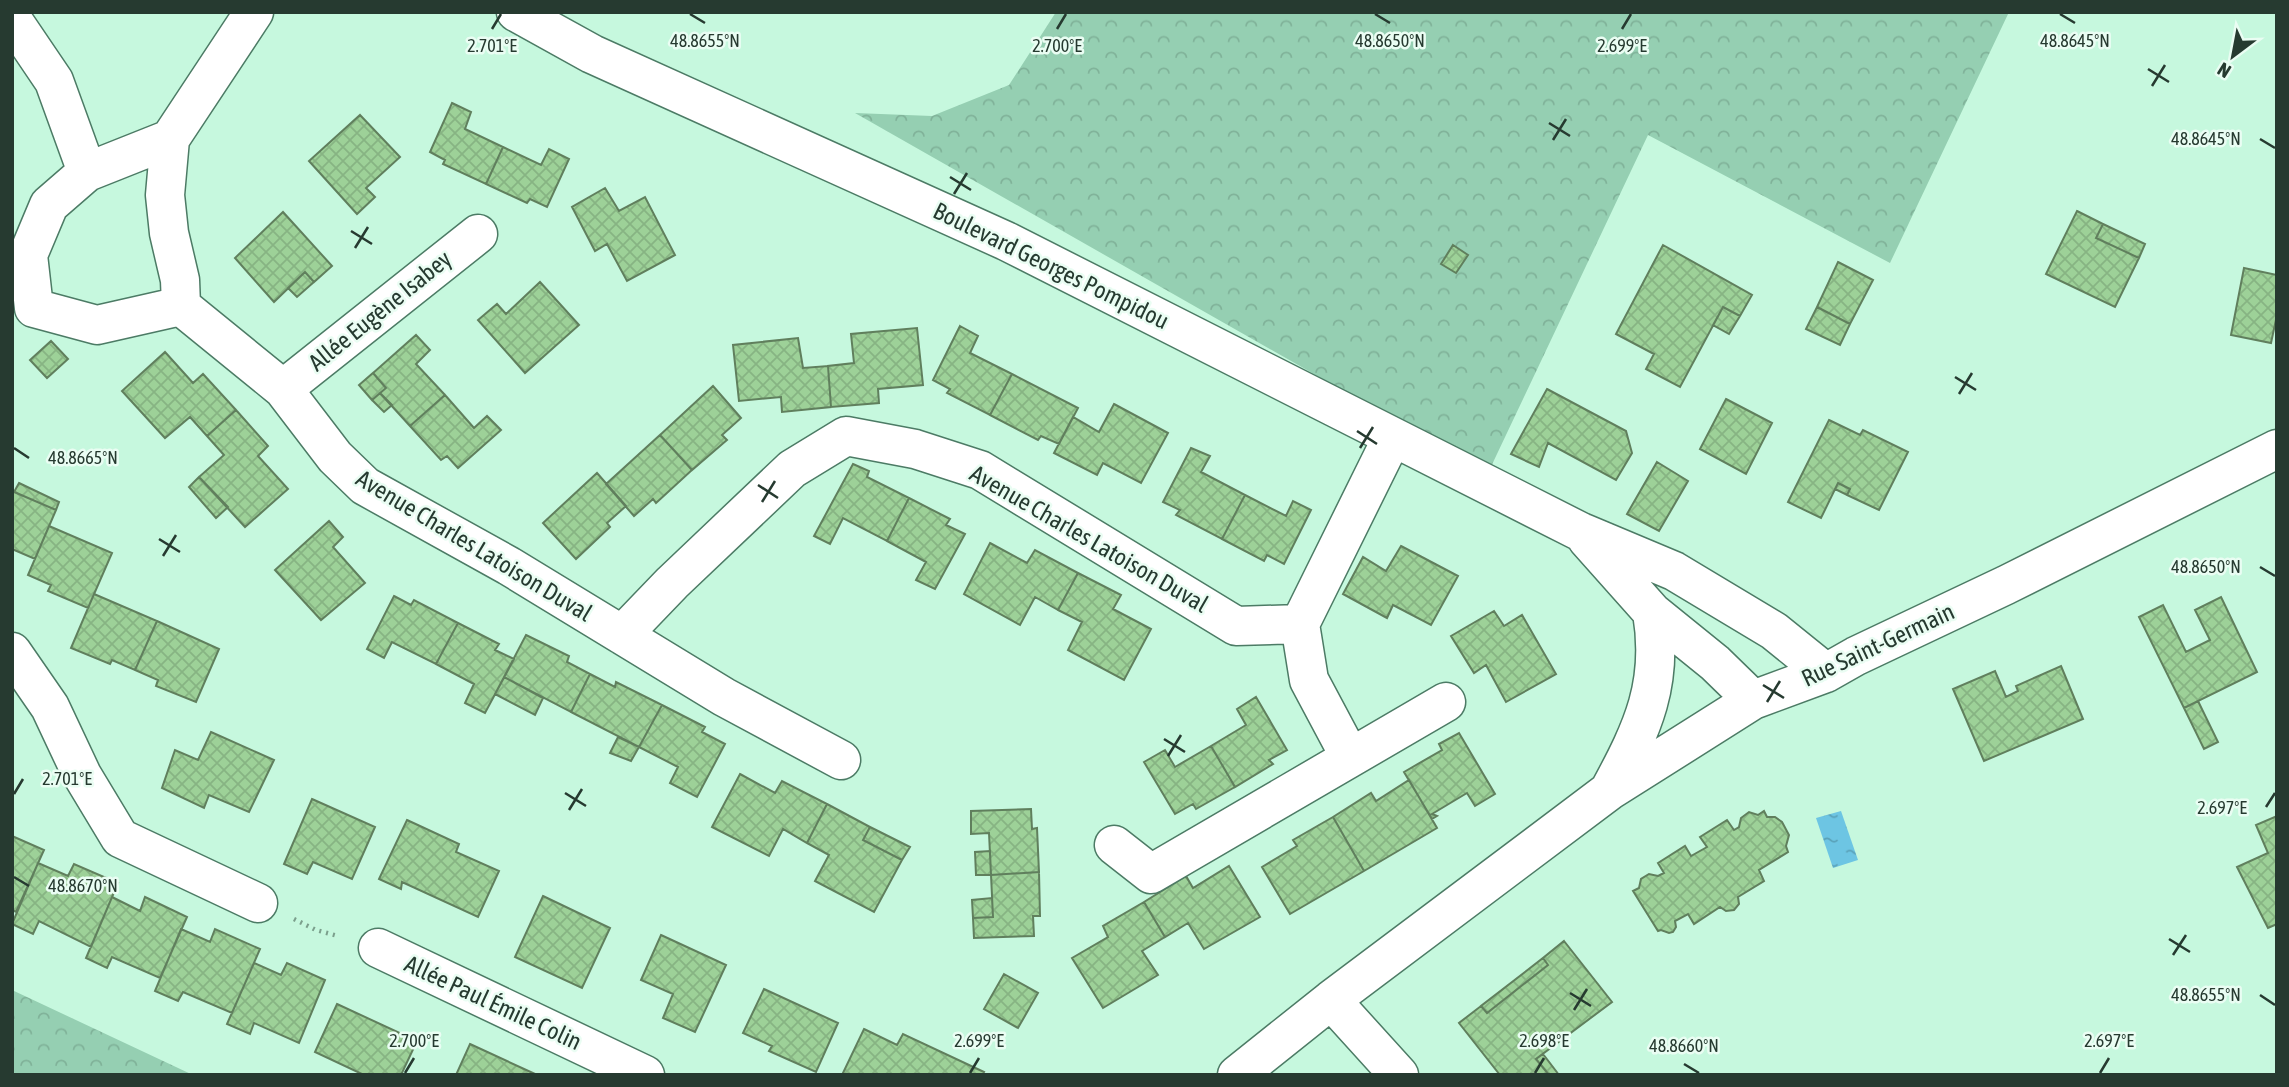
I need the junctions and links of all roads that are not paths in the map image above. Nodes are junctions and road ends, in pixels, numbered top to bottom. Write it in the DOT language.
graph roads {
  1 [pos="254,12"];
  2 [pos="516,12"];
  3 [pos="12,19"];
  4 [pos="170,139"];
  5 [pos="87,172"];
  6 [pos="478,233"];
  7 [pos="181,306"];
  8 [pos="23,317"];
  9 [pos="283,389"];
  10 [pos="1392,438"];
  11 [pos="2277,449"];
  12 [pos="1581,532"];
  13 [pos="1652,612"];
  14 [pos="1300,624"];
  15 [pos="622,635"];
  16 [pos="12,652"];
  17 [pos="1826,673"];
  18 [pos="1753,700"];
  19 [pos="1446,702"];
  20 [pos="1350,758"];
  21 [pos="841,760"];
  22 [pos="1609,790"];
  23 [pos="1114,845"];
  24 [pos="258,902"];
  25 [pos="378,948"];
  26 [pos="1331,1000"];
  27 [pos="645,1075"];
  28 [pos="1237,1075"];
  29 [pos="1399,1075"];
  1 -- 4 [label="street"];
  2 -- 10 [label="street, Boulevard Georges Pompidou"];
  3 -- 5 [label="street"];
  4 -- 5 [label="street"];
  4 -- 7 [label="street"];
  5 -- 8 [label="street"];
  6 -- 9 [label="street, Allée Eugène Isabey"];
  7 -- 8 [label="street"];
  7 -- 9 [label="street, Avenue Charles Latoison Duval"];
  9 -- 15 [label="street, Avenue Charles Latoison Duval"];
  10 -- 12 [label="street, Boulevard Georges Pompidou"];
  10 -- 14 [label="street"];
  11 -- 17 [label="street, Rue Saint-Germain"];
  12 -- 13 [label="street, Boulevard Georges Pompidou"];
  12 -- 17 [label="street, Boulevard Georges Pompidou"];
  13 -- 18 [label="street, Boulevard Georges Pompidou"];
  13 -- 22 [label="street"];
  14 -- 15 [label="street, Avenue Charles Latoison Duval"];
  14 -- 20 [label="street"];
  15 -- 21 [label="street, Avenue Charles Latoison Duval"];
  16 -- 24 [label="street"];
  17 -- 18 [label="street, Rue Saint-Germain"];
  18 -- 22 [label="street, Rue Saint-Germain"];
  19 -- 20 [label="street"];
  20 -- 23 [label="street"];
  22 -- 26 [label="street, Rue Saint-Germain"];
  25 -- 27 [label="street, Allée Paul Émile Colin"];
  26 -- 28 [label="street, Rue Saint-Germain"];
  26 -- 29 [label="street"];
}
